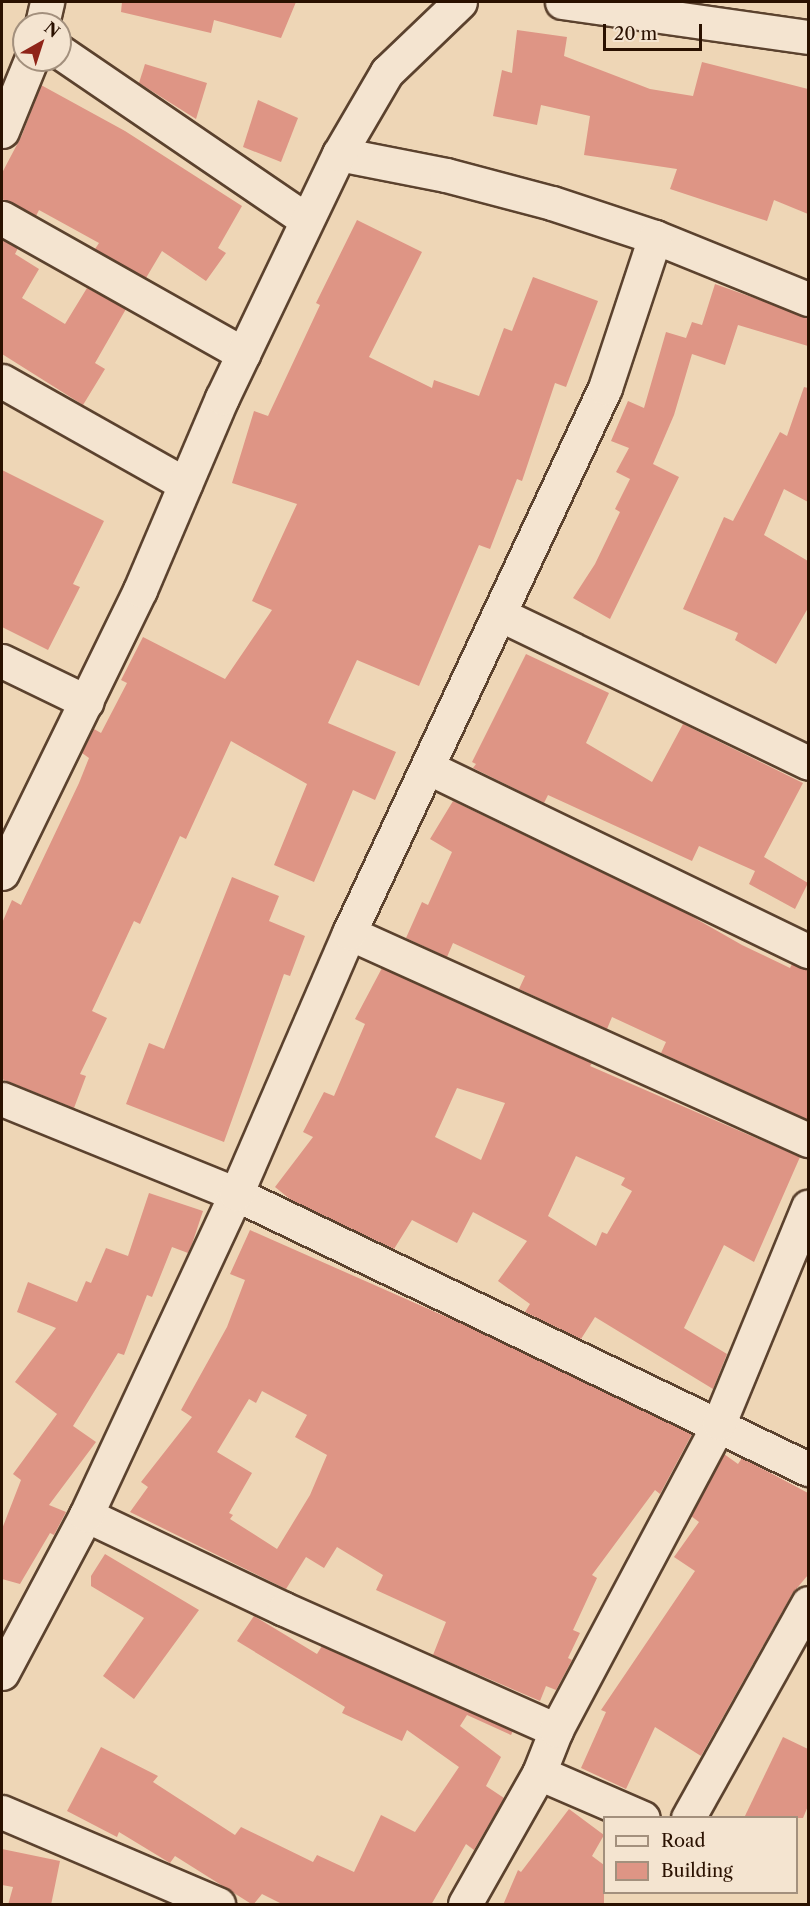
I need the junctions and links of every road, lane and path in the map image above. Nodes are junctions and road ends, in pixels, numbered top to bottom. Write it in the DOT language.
graph roads {
  1 [pos="460,2"];
  2 [pos="562,2"];
  3 [pos="808,37"];
  4 [pos="72,60"];
  5 [pos="26,72"];
  6 [pos="2,131"];
  7 [pos="339,154"];
  8 [pos="2,218"];
  9 [pos="306,220"];
  10 [pos="655,237"];
  11 [pos="808,299"];
  12 [pos="243,354"];
  13 [pos="2,381"];
  14 [pos="185,484"];
  15 [pos="499,614"];
  16 [pos="2,662"];
  17 [pos="87,702"];
  18 [pos="808,763"];
  19 [pos="429,768"];
  20 [pos="2,873"];
  21 [pos="349,933"];
  22 [pos="808,951"];
  23 [pos="2,1099"];
  24 [pos="808,1140"];
  25 [pos="236,1194"];
  26 [pos="808,1207"];
  27 [pos="719,1422"];
  28 [pos="808,1468"];
  29 [pos="86,1515"];
  30 [pos="808,1603"];
  31 [pos="2,1673"];
  32 [pos="556,1730"];
  33 [pos="539,1773"];
  34 [pos="2,1812"];
  35 [pos="638,1816"];
  36 [pos="689,1816"];
  37 [pos="218,1905"];
  38 [pos="465,1905"];
  1 -- 7 [label="street"];
  2 -- 3 [label="street"];
  4 -- 9 [label="street"];
  5 -- 6 [label="street"];
  7 -- 9 [label="street"];
  7 -- 10 [label="street"];
  8 -- 12 [label="street"];
  9 -- 12 [label="street"];
  10 -- 11 [label="street"];
  10 -- 15 [label="street"];
  12 -- 14 [label="street"];
  13 -- 14 [label="street"];
  14 -- 17 [label="street"];
  15 -- 18 [label="street"];
  15 -- 19 [label="street"];
  16 -- 17 [label="street"];
  17 -- 20 [label="street"];
  19 -- 21 [label="street"];
  19 -- 22 [label="street"];
  21 -- 24 [label="street"];
  21 -- 25 [label="street"];
  23 -- 25 [label="street"];
  25 -- 27 [label="street"];
  25 -- 29 [label="street"];
  26 -- 27 [label="street"];
  27 -- 28 [label="street"];
  27 -- 32 [label="street"];
  29 -- 31 [label="street"];
  29 -- 32 [label="street"];
  30 -- 36 [label="street"];
  32 -- 33 [label="street"];
  33 -- 35 [label="street"];
  33 -- 38 [label="street"];
  34 -- 37 [label="street"];
}
